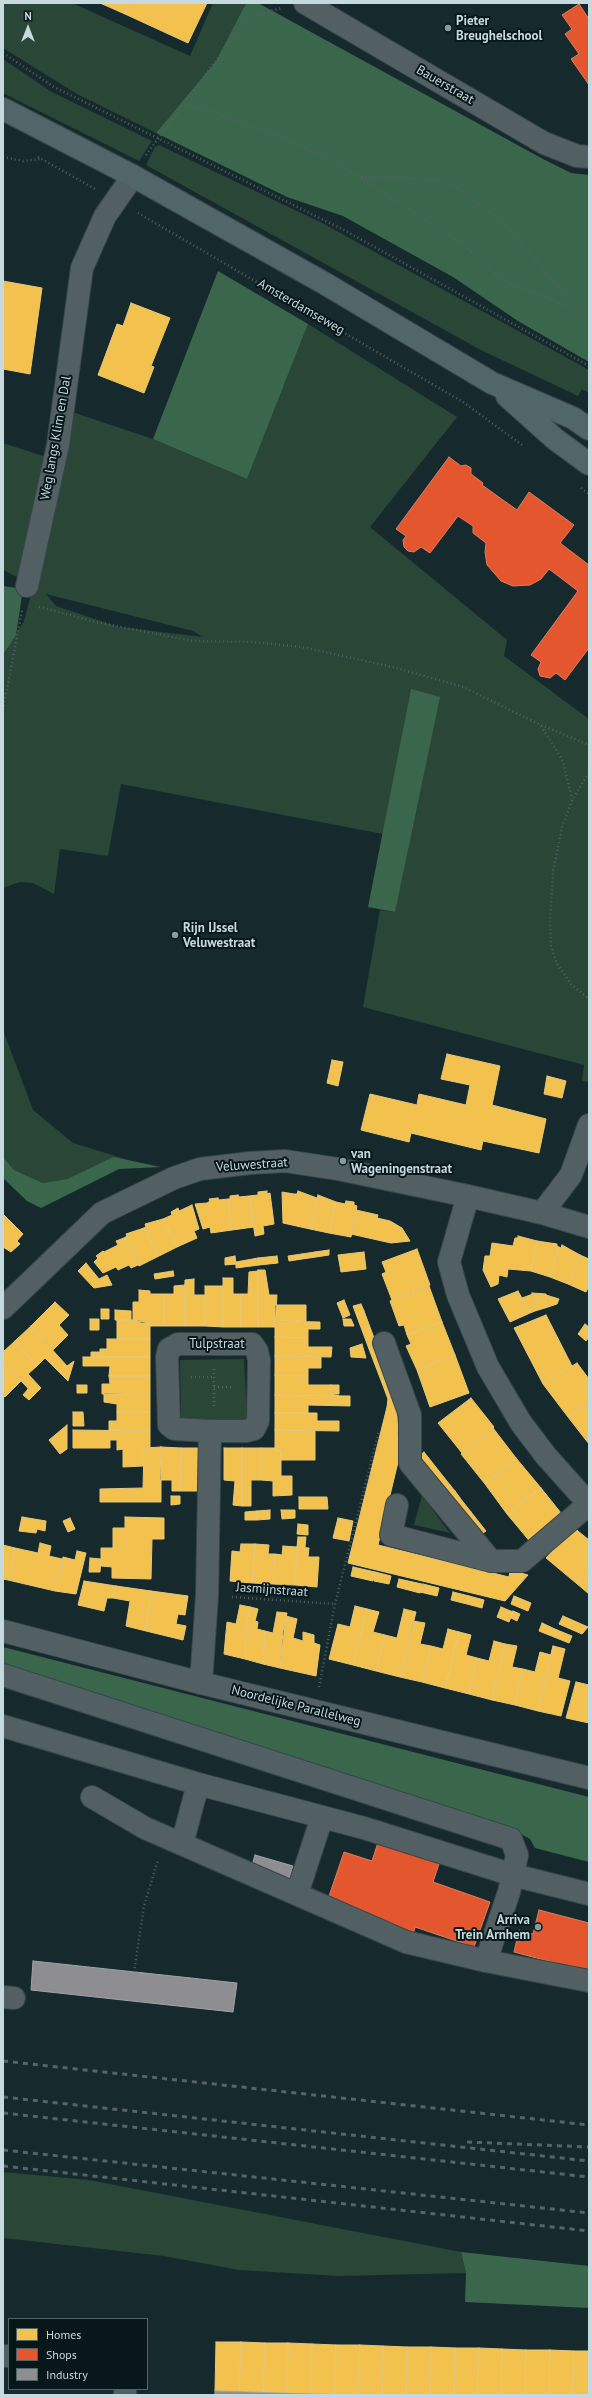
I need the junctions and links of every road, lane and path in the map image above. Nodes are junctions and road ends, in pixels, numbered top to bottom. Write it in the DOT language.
graph roads {
  1 [pos="297,5"];
  2 [pos="3,53"];
  3 [pos="184,106"];
  4 [pos="3,109"];
  5 [pos="157,139"];
  6 [pos="35,155"];
  7 [pos="3,157"];
  8 [pos="589,157"];
  9 [pos="41,159"];
  10 [pos="133,176"];
  11 [pos="358,176"];
  12 [pos="114,200"];
  13 [pos="580,311"];
  14 [pos="589,314"];
  15 [pos="589,366"];
  16 [pos="492,383"];
  17 [pos="589,429"];
  18 [pos="526,448"];
  19 [pos="589,464"];
  20 [pos="576,485"];
  21 [pos="589,494"];
  22 [pos="25,594"];
  23 [pos="3,710"];
  24 [pos="541,725"];
  25 [pos="589,745"];
  26 [pos="589,773"];
  27 [pos="573,800"];
  28 [pos="589,999"];
  29 [pos="589,1125"];
  30 [pos="468,1196"];
  31 [pos="542,1213"];
  32 [pos="589,1227"];
  33 [pos="3,1308"];
  34 [pos="384,1343"];
  35 [pos="214,1362"];
  36 [pos="214,1408"];
  37 [pos="210,1431"];
  38 [pos="379,1431"];
  39 [pos="589,1504"];
  40 [pos="397,1505"];
  41 [pos="491,1561"];
  42 [pos="207,1596"];
  43 [pos="335,1604"];
  44 [pos="3,1631"];
  45 [pos="3,1675"];
  46 [pos="201,1683"];
  47 [pos="318,1694"];
  48 [pos="3,1726"];
  49 [pos="589,1778"];
  50 [pos="198,1784"];
  51 [pos="92,1797"];
  52 [pos="322,1817"];
  53 [pos="175,1841"];
  54 [pos="513,1875"];
  55 [pos="297,1894"];
  56 [pos="589,1894"];
  57 [pos="486,1961"];
  58 [pos="134,1972"];
  59 [pos="589,1981"];
  1 -- 3 [label="path"];
  1 -- 8 [label="street, Bauerstraat"];
  2 -- 5 [label="path"];
  3 -- 5 [label="path"];
  3 -- 11 [label="path"];
  4 -- 10 [label="main road"];
  5 -- 15 [label="path"];
  6 -- 9 [label="path, Amsterdamseweg"];
  7 -- 9 [label="path"];
  9 -- 12 [label="path, Amsterdamseweg"];
  10 -- 12 [label="street, Weg langs Klim en Dal"];
  10 -- 16 [label="main road"];
  11 -- 13 [label="path"];
  11 -- 13 [label="path"];
  12 -- 18 [label="path, Amsterdamseweg"];
  12 -- 22 [label="street, Weg langs Klim en Dal"];
  13 -- 14 [label="path"];
  16 -- 17 [label="main road"];
  16 -- 19 [label="main road"];
  20 -- 21 [label="path"];
  22 -- 23 [label="path"];
  22 -- 24 [label="path"];
  24 -- 25 [label="path"];
  24 -- 27 [label="path"];
  26 -- 27 [label="path"];
  27 -- 28 [label="path"];
  29 -- 31 [label="street"];
  30 -- 31 [label="street, Veluwestraat"];
  30 -- 33 [label="street, Veluwestraat"];
  30 -- 39 [label="street"];
  31 -- 32 [label="street, Veluwestraat"];
  34 -- 41 [label="street"];
  35 -- 36 [label="path"];
  37 -- 37 [label="street, Tulpstraat"];
  37 -- 42 [label="street"];
  38 -- 43 [label="path"];
  39 -- 41 [label="street"];
  40 -- 41 [label="street"];
  42 -- 43 [label="path, Jasmijnstraat"];
  42 -- 46 [label="street"];
  43 -- 47 [label="path"];
  44 -- 46 [label="street, Noordelijke Parallelweg"];
  45 -- 54 [label="street"];
  46 -- 49 [label="street, Noordelijke Parallelweg"];
  48 -- 50 [label="street"];
  50 -- 52 [label="street"];
  50 -- 53 [label="street"];
  51 -- 53 [label="street"];
  52 -- 54 [label="street"];
  52 -- 55 [label="street"];
  53 -- 55 [label="street"];
  53 -- 58 [label="path"];
  54 -- 56 [label="street"];
  54 -- 57 [label="street"];
  55 -- 57 [label="street"];
  57 -- 59 [label="street"];
}
